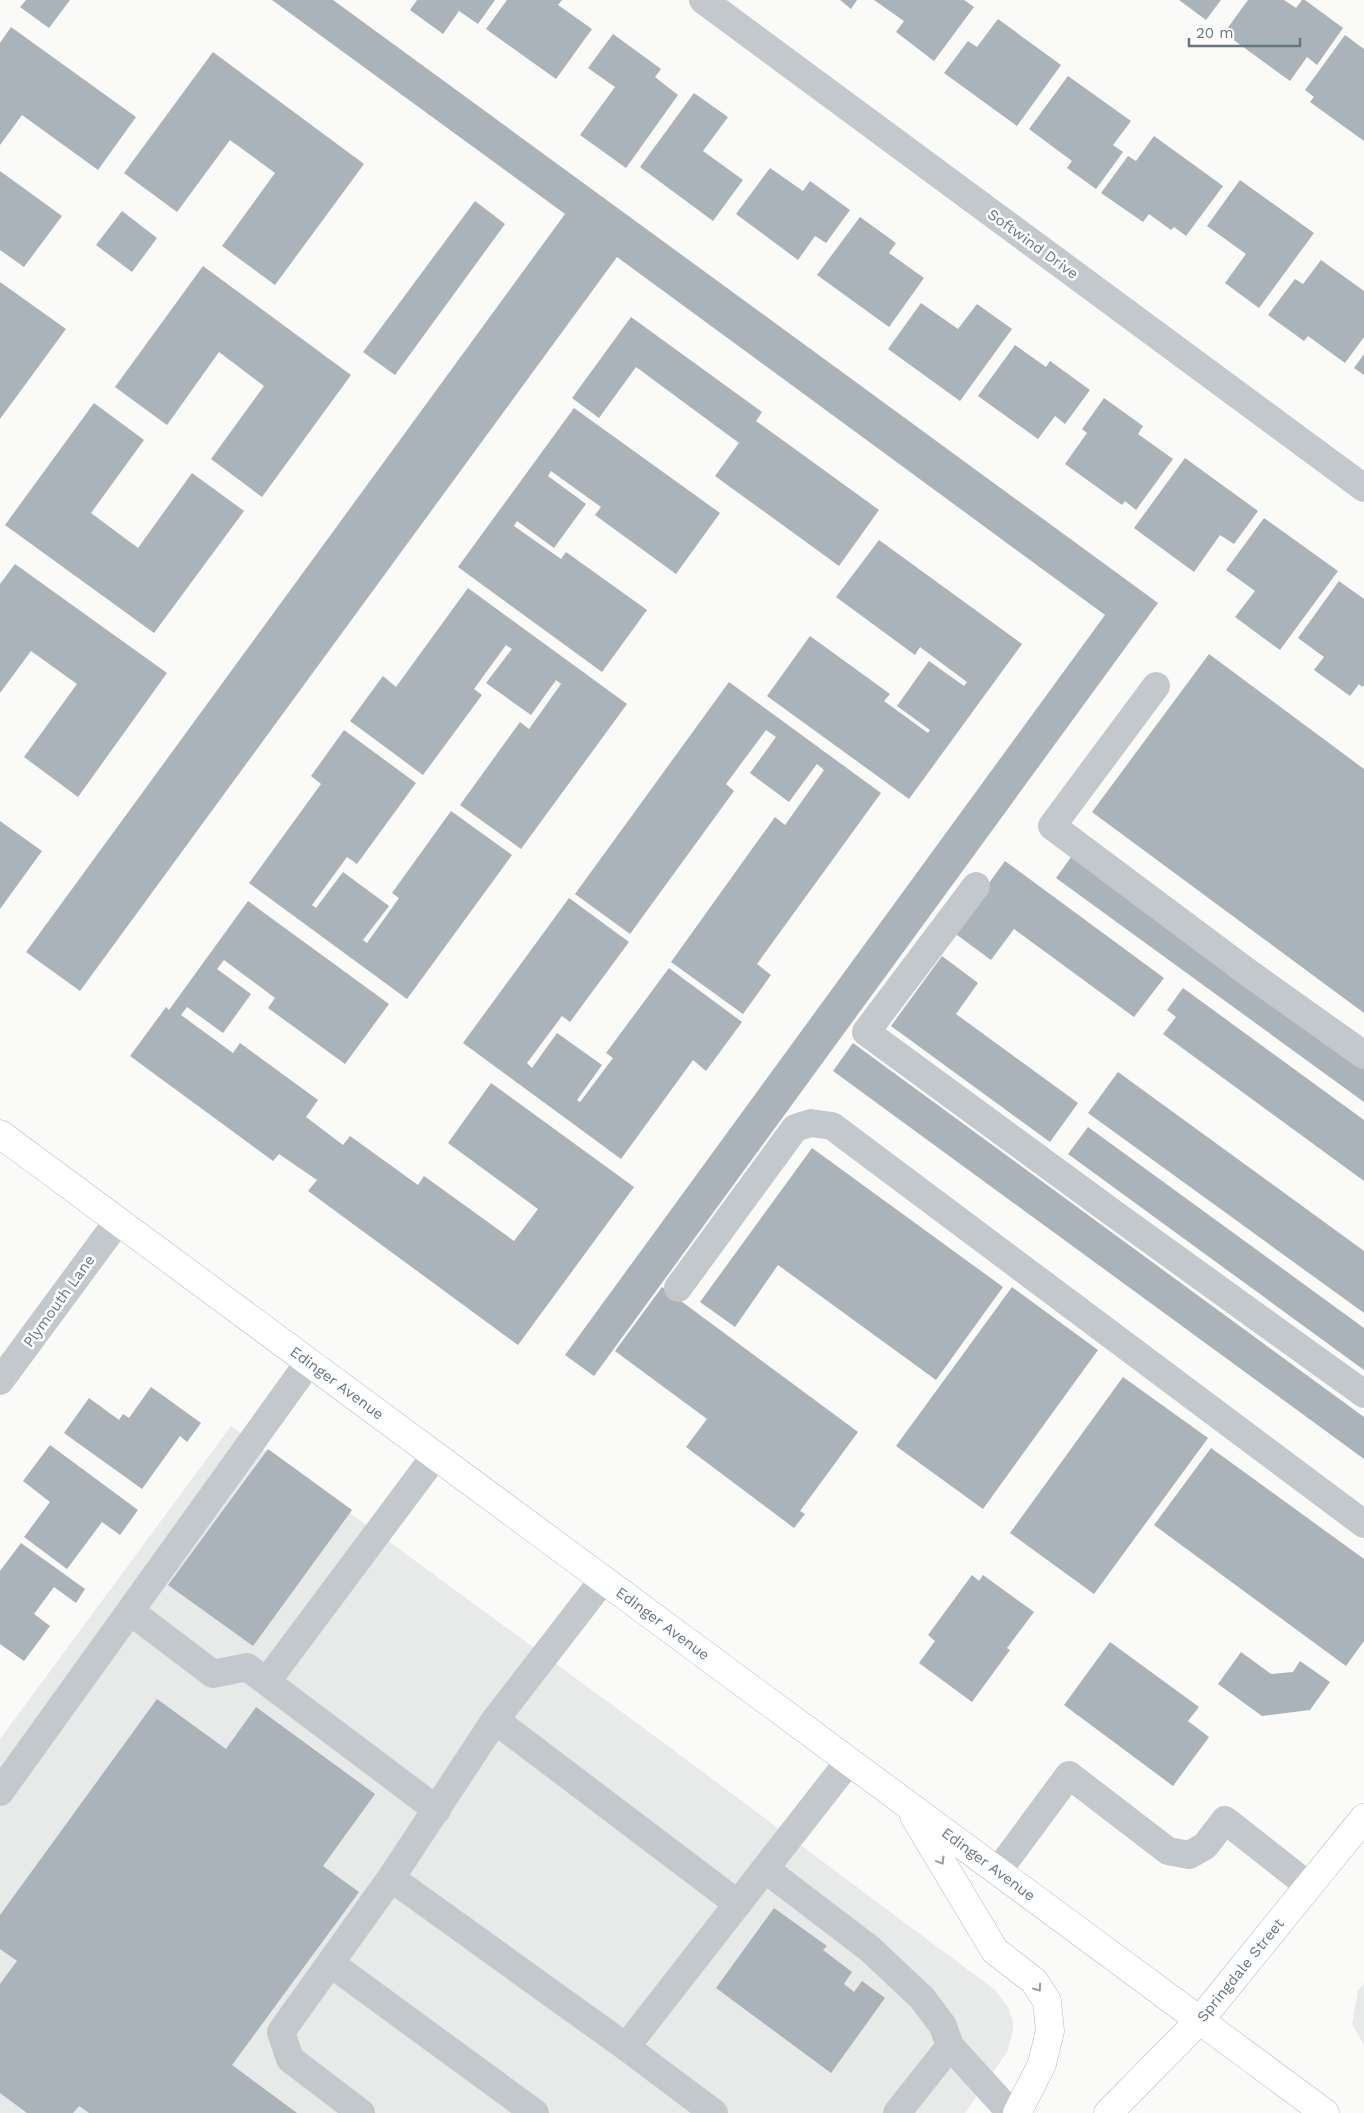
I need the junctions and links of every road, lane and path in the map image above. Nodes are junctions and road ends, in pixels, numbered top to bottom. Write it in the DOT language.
graph roads {
  1 [pos="703,0"];
  2 [pos="1364,488"];
  3 [pos="1156,686"];
  4 [pos="976,886"];
  5 [pos="1364,1055"];
  6 [pos="0,1134"];
  7 [pos="118,1221"];
  8 [pos="678,1288"];
  9 [pos="309,1362"];
  10 [pos="0,1381"];
  11 [pos="1364,1394"];
  12 [pos="435,1456"];
  13 [pos="1364,1524"];
  14 [pos="603,1580"];
  15 [pos="130,1612"];
  16 [pos="267,1682"];
  17 [pos="495,1720"];
  18 [pos="849,1761"];
  19 [pos="0,1792"];
  20 [pos="907,1804"];
  21 [pos="437,1810"];
  22 [pos="1364,1818"];
  23 [pos="765,1869"];
  24 [pos="998,1871"];
  25 [pos="390,1878"];
  26 [pos="1309,1886"];
  27 [pos="738,1904"];
  28 [pos="330,1963"];
  29 [pos="1200,2020"];
  30 [pos="950,2046"];
  31 [pos="626,2047"];
  32 [pos="361,2113"];
  33 [pos="535,2113"];
  34 [pos="714,2113"];
  35 [pos="897,2113"];
  36 [pos="1011,2113"];
  37 [pos="1017,2113"];
  38 [pos="1108,2113"];
  39 [pos="1325,2113"];
  1 -- 2 [label="street, Softwind Drive"];
  3 -- 5 [label="street"];
  4 -- 11 [label="street"];
  6 -- 7 [label="main road, Edinger Avenue"];
  7 -- 9 [label="main road, Edinger Avenue"];
  7 -- 10 [label="street, Plymouth Lane"];
  8 -- 13 [label="street"];
  9 -- 12 [label="main road, Edinger Avenue"];
  9 -- 15 [label="street"];
  12 -- 14 [label="main road, Edinger Avenue"];
  12 -- 16 [label="street"];
  14 -- 17 [label="street"];
  14 -- 18 [label="main road, Edinger Avenue"];
  15 -- 16 [label="street"];
  15 -- 19 [label="street"];
  16 -- 21 [label="street"];
  17 -- 21 [label="street"];
  17 -- 27 [label="street"];
  18 -- 20 [label="main road, Edinger Avenue"];
  18 -- 23 [label="street"];
  20 -- 24 [label="main road, Edinger Avenue"];
  20 -- 37 [label="main road, one-way"];
  21 -- 25 [label="street"];
  22 -- 26 [label="main road, Springdale Street"];
  23 -- 27 [label="street"];
  23 -- 30 [label="street"];
  24 -- 26 [label="street"];
  24 -- 29 [label="main road, Edinger Avenue"];
  25 -- 28 [label="street"];
  25 -- 31 [label="street"];
  26 -- 29 [label="main road, Springdale Street"];
  27 -- 31 [label="street"];
  28 -- 32 [label="street"];
  28 -- 33 [label="street"];
  29 -- 38 [label="main road, Springdale Street"];
  29 -- 39 [label="main road, Edinger Avenue"];
  30 -- 35 [label="street"];
  30 -- 36 [label="street"];
  31 -- 34 [label="street"];
}
